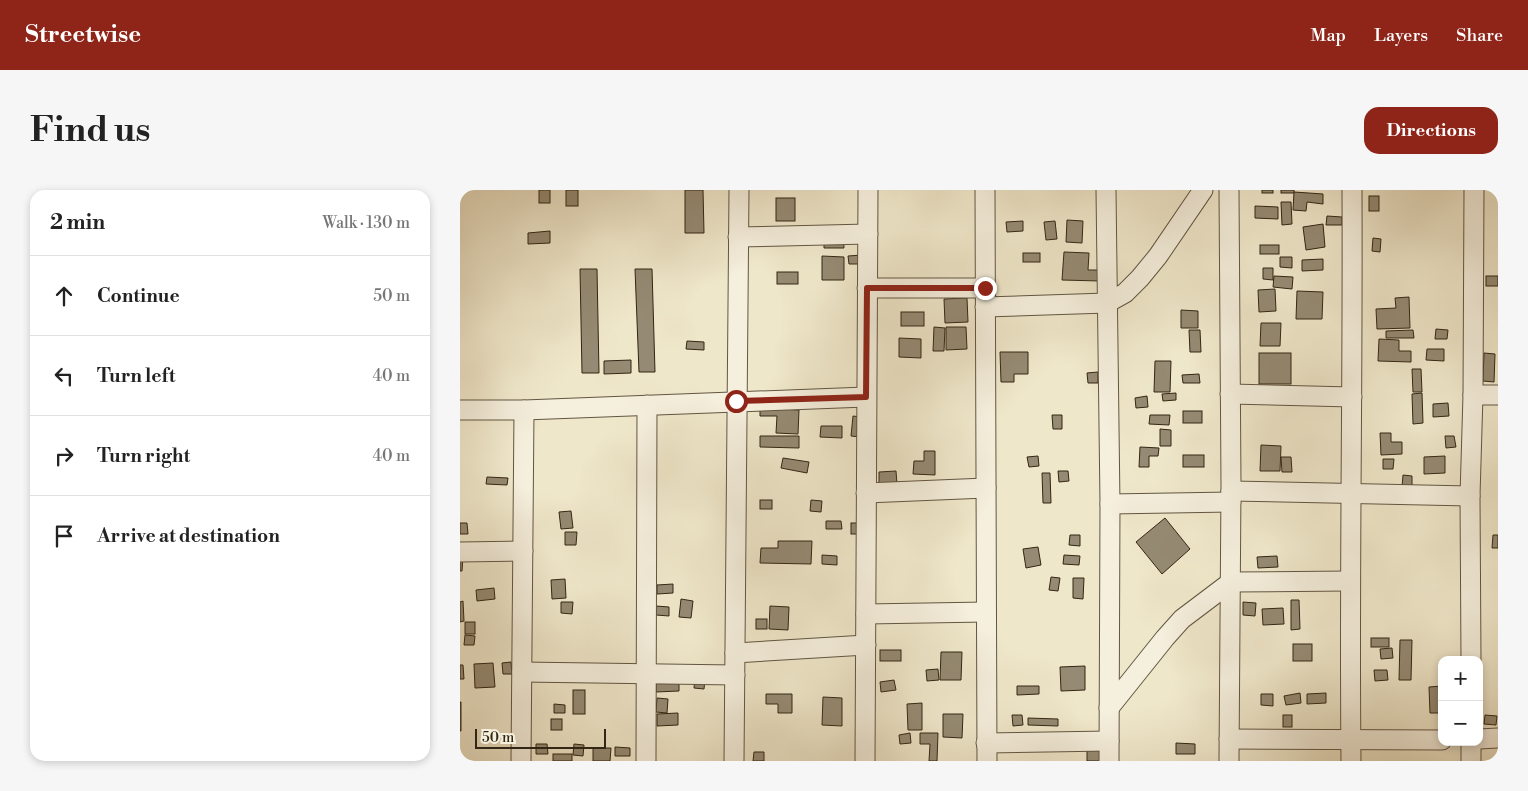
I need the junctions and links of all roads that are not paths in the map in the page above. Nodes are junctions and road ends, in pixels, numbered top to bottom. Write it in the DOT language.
graph roads {
  1 [pos="739,190"];
  2 [pos="868,190"];
  3 [pos="985,190"];
  4 [pos="1106,190"];
  5 [pos="1203,190"];
  6 [pos="1229,190"];
  7 [pos="1352,190"];
  8 [pos="1474,190"];
  9 [pos="868,234"];
  10 [pos="738,237"];
  11 [pos="867,288"];
  12 [pos="985,298"];
  13 [pos="1107,303"];
  14 [pos="1230,394"];
  15 [pos="1473,395"];
  16 [pos="1498,395"];
  17 [pos="866,397"];
  18 [pos="1352,397"];
  19 [pos="736,401"];
  20 [pos="647,405"];
  21 [pos="460,410"];
  22 [pos="524,410"];
  23 [pos="986,488"];
  24 [pos="1350,492"];
  25 [pos="866,493"];
  26 [pos="1231,496"];
  27 [pos="1470,496"];
  28 [pos="1110,504"];
  29 [pos="523,551"];
  30 [pos="460,552"];
  31 [pos="1349,581"];
  32 [pos="1231,582"];
  33 [pos="986,612"];
  34 [pos="866,614"];
  35 [pos="866,645"];
  36 [pos="735,653"];
  37 [pos="1471,656"];
  38 [pos="522,672"];
  39 [pos="648,674"];
  40 [pos="735,675"];
  41 [pos="1109,708"];
  42 [pos="1498,738"];
  43 [pos="1230,739"];
  44 [pos="1483,739"];
  45 [pos="1351,740"];
  46 [pos="1438,740"];
  47 [pos="1109,741"];
  48 [pos="1471,746"];
  49 [pos="986,752"];
  50 [pos="522,761"];
  51 [pos="646,761"];
  52 [pos="734,761"];
  53 [pos="865,761"];
  54 [pos="1109,761"];
  55 [pos="1229,761"];
  56 [pos="1351,761"];
  57 [pos="1471,761"];
  1 -- 10 [label="street"];
  2 -- 9 [label="street"];
  3 -- 12 [label="street"];
  4 -- 13 [label="street"];
  5 -- 13 [label="street"];
  6 -- 14 [label="street"];
  7 -- 18 [label="street"];
  8 -- 15 [label="street"];
  9 -- 10 [label="street"];
  9 -- 11 [label="street"];
  10 -- 19 [label="street"];
  11 -- 12 [label="street"];
  11 -- 17 [label="street"];
  12 -- 13 [label="street"];
  12 -- 23 [label="street"];
  13 -- 28 [label="street"];
  14 -- 18 [label="street"];
  14 -- 26 [label="street"];
  15 -- 16 [label="street"];
  15 -- 27 [label="street"];
  17 -- 19 [label="street"];
  17 -- 25 [label="street"];
  18 -- 24 [label="street"];
  19 -- 20 [label="street"];
  19 -- 36 [label="street"];
  20 -- 22 [label="street"];
  20 -- 39 [label="street"];
  21 -- 22 [label="street"];
  22 -- 29 [label="street"];
  23 -- 25 [label="street"];
  23 -- 33 [label="street"];
  24 -- 26 [label="street"];
  24 -- 27 [label="street"];
  24 -- 31 [label="street"];
  25 -- 34 [label="street"];
  26 -- 28 [label="street"];
  26 -- 32 [label="street"];
  27 -- 37 [label="street"];
  28 -- 41 [label="street"];
  29 -- 30 [label="street"];
  29 -- 38 [label="street"];
  31 -- 32 [label="street"];
  31 -- 45 [label="street"];
  32 -- 41 [label="street"];
  32 -- 43 [label="street"];
  33 -- 34 [label="street"];
  33 -- 49 [label="street"];
  34 -- 35 [label="street"];
  35 -- 36 [label="street"];
  35 -- 53 [label="street"];
  36 -- 40 [label="street"];
  38 -- 39 [label="street"];
  38 -- 50 [label="street"];
  39 -- 40 [label="street"];
  39 -- 51 [label="street"];
  40 -- 52 [label="street"];
  41 -- 47 [label="street"];
  42 -- 44 [label="street"];
  43 -- 45 [label="street"];
  43 -- 55 [label="street"];
  45 -- 46 [label="street"];
  45 -- 56 [label="street"];
  47 -- 49 [label="street"];
  47 -- 54 [label="street"];
  48 -- 57 [label="street"];
}
